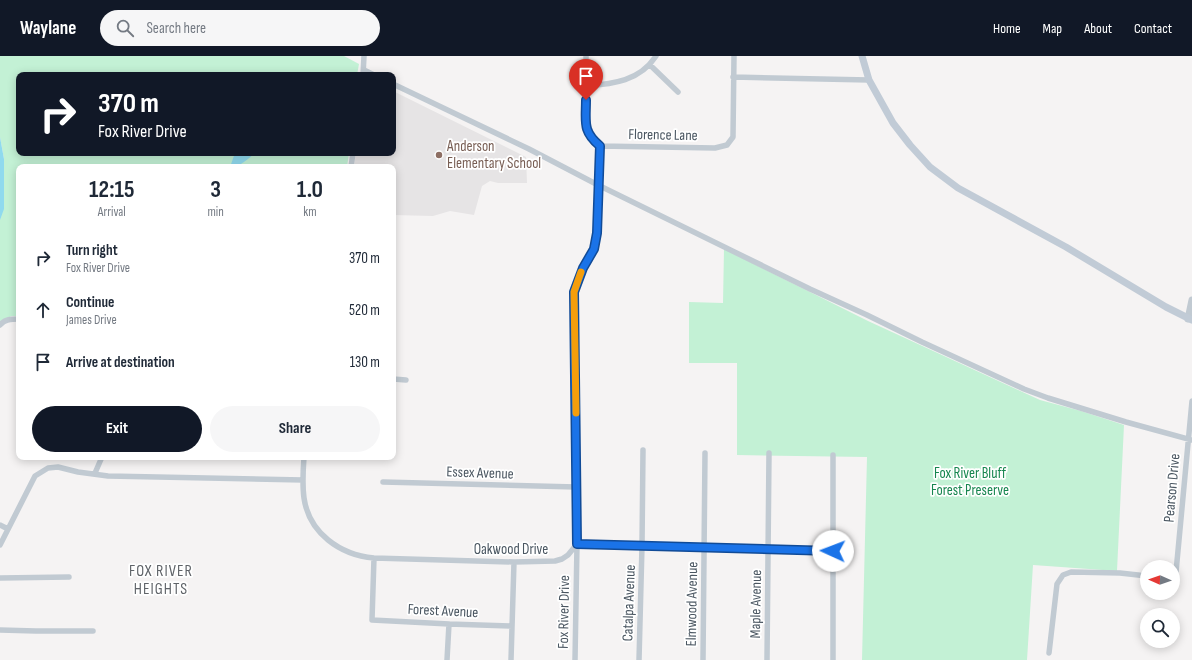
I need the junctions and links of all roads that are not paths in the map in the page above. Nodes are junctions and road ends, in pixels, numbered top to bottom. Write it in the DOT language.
graph roads {
  1 [pos="364,56"];
  2 [pos="586,56"];
  3 [pos="656,56"];
  4 [pos="734,56"];
  5 [pos="862,56"];
  6 [pos="650,65"];
  7 [pos="363,72"];
  8 [pos="733,78"];
  9 [pos="869,80"];
  10 [pos="396,85"];
  11 [pos="586,86"];
  12 [pos="678,92"];
  13 [pos="600,146"];
  14 [pos="598,184"];
  15 [pos="1192,300"];
  16 [pos="16,318"];
  17 [pos="1190,319"];
  18 [pos="2,324"];
  19 [pos="396,379"];
  20 [pos="406,380"];
  21 [pos="1192,401"];
  22 [pos="1190,440"];
  23 [pos="643,450"];
  24 [pos="706,453"];
  25 [pos="769,453"];
  26 [pos="833,455"];
  27 [pos="101,460"];
  28 [pos="304,460"];
  29 [pos="95,473"];
  30 [pos="302,480"];
  31 [pos="383,482"];
  32 [pos="576,487"];
  33 [pos="0,525"];
  34 [pos="8,529"];
  35 [pos="577,544"];
  36 [pos="0,545"];
  37 [pos="642,546"];
  38 [pos="704,548"];
  39 [pos="769,548"];
  40 [pos="833,551"];
  41 [pos="374,558"];
  42 [pos="1177,560"];
  43 [pos="514,562"];
  44 [pos="1140,575"];
  45 [pos="69,577"];
  46 [pos="0,578"];
  47 [pos="449,624"];
  48 [pos="512,626"];
  49 [pos="0,630"];
  50 [pos="93,631"];
  51 [pos="1049,653"];
  52 [pos="447,660"];
  53 [pos="511,660"];
  54 [pos="575,660"];
  55 [pos="639,660"];
  56 [pos="703,660"];
  57 [pos="767,660"];
  58 [pos="833,660"];
  1 -- 7 [label="street"];
  2 -- 11 [label="street"];
  3 -- 6 [label="street"];
  4 -- 8 [label="street"];
  5 -- 9 [label="main road"];
  6 -- 11 [label="street"];
  6 -- 12 [label="street"];
  8 -- 9 [label="street"];
  8 -- 13 [label="street, Florence Lane"];
  9 -- 17 [label="main road"];
  10 -- 14 [label="street"];
  11 -- 13 [label="street"];
  13 -- 14 [label="street, Fox River Drive"];
  14 -- 22 [label="street"];
  14 -- 32 [label="street, Fox River Drive"];
  15 -- 17 [label="street"];
  16 -- 18 [label="street"];
  19 -- 20 [label="street"];
  21 -- 22 [label="street, Pearson Drive"];
  22 -- 42 [label="street, Pearson Drive"];
  23 -- 37 [label="street, Catalpa Avenue"];
  24 -- 38 [label="street, Elmwood Avenue"];
  25 -- 39 [label="street, Maple Avenue"];
  26 -- 40 [label="street"];
  27 -- 29 [label="street"];
  28 -- 30 [label="street, Oakwood Drive"];
  29 -- 30 [label="street"];
  29 -- 34 [label="street"];
  30 -- 41 [label="street, Oakwood Drive"];
  31 -- 32 [label="street, Essex Avenue"];
  32 -- 35 [label="street, Fox River Drive"];
  33 -- 34 [label="street"];
  34 -- 36 [label="street"];
  35 -- 37 [label="street"];
  35 -- 43 [label="street, Oakwood Drive"];
  35 -- 54 [label="street, Fox River Drive"];
  37 -- 38 [label="street"];
  37 -- 55 [label="street, Catalpa Avenue"];
  38 -- 39 [label="street"];
  38 -- 56 [label="street, Elmwood Avenue"];
  39 -- 40 [label="street"];
  39 -- 57 [label="street, Maple Avenue"];
  40 -- 58 [label="street"];
  41 -- 43 [label="street, Oakwood Drive"];
  41 -- 47 [label="street, Forest Avenue"];
  43 -- 48 [label="street"];
  44 -- 51 [label="street"];
  45 -- 46 [label="street"];
  47 -- 48 [label="street, Forest Avenue"];
  47 -- 52 [label="street"];
  48 -- 53 [label="street"];
  49 -- 50 [label="street"];
}
